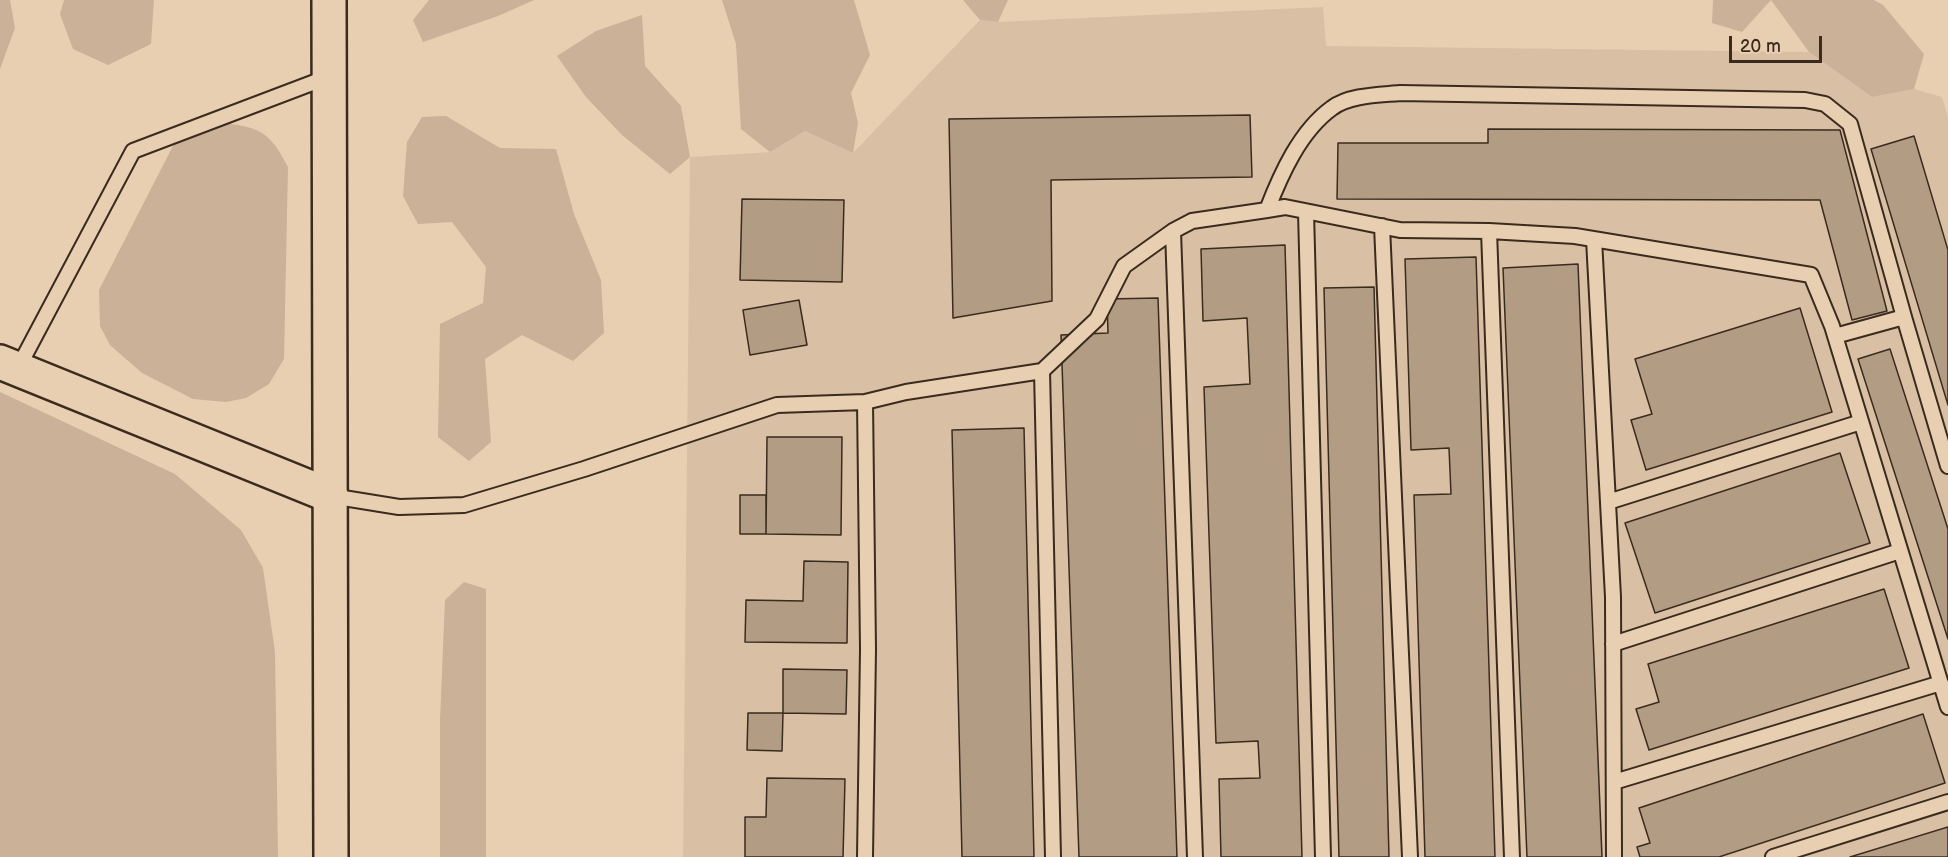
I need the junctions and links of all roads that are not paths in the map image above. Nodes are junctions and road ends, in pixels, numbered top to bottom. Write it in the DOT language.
graph roads {
  1 [pos="329,0"];
  2 [pos="328,77"];
  3 [pos="1267,210"];
  4 [pos="1306,212"];
  5 [pos="1382,226"];
  6 [pos="1173,231"];
  7 [pos="1489,231"];
  8 [pos="1594,239"];
  9 [pos="1904,317"];
  10 [pos="1835,336"];
  11 [pos="9,366"];
  12 [pos="1042,371"];
  13 [pos="865,402"];
  14 [pos="1860,422"];
  15 [pos="1948,466"];
  16 [pos="331,496"];
  17 [pos="1608,502"];
  18 [pos="1900,551"];
  19 [pos="1613,644"];
  20 [pos="1941,683"];
  21 [pos="1948,707"];
  22 [pos="1614,782"];
  23 [pos="1948,802"];
  24 [pos="331,857"];
  25 [pos="866,857"];
  26 [pos="1053,857"];
  27 [pos="1195,857"];
  28 [pos="1323,857"];
  29 [pos="1410,857"];
  30 [pos="1512,857"];
  31 [pos="1614,857"];
  32 [pos="1773,857"];
  1 -- 2 [label="main road"];
  2 -- 11 [label="lane"];
  2 -- 16 [label="main road"];
  3 -- 4 [label="lane"];
  3 -- 6 [label="lane"];
  3 -- 9 [label="lane"];
  4 -- 5 [label="lane"];
  4 -- 28 [label="lane"];
  5 -- 7 [label="lane"];
  5 -- 29 [label="lane"];
  6 -- 12 [label="lane"];
  6 -- 27 [label="lane"];
  7 -- 8 [label="lane"];
  7 -- 30 [label="lane"];
  8 -- 10 [label="lane"];
  8 -- 17 [label="lane"];
  9 -- 10 [label="lane"];
  9 -- 15 [label="lane"];
  10 -- 14 [label="lane"];
  11 -- 16 [label="main road"];
  12 -- 13 [label="lane"];
  12 -- 26 [label="lane"];
  13 -- 16 [label="lane"];
  13 -- 25 [label="lane"];
  14 -- 17 [label="lane"];
  14 -- 18 [label="lane"];
  16 -- 24 [label="main road"];
  17 -- 19 [label="lane"];
  18 -- 19 [label="lane"];
  18 -- 20 [label="lane"];
  19 -- 22 [label="lane"];
  20 -- 21 [label="lane"];
  20 -- 22 [label="lane"];
  22 -- 31 [label="lane"];
  23 -- 32 [label="lane"];
}
